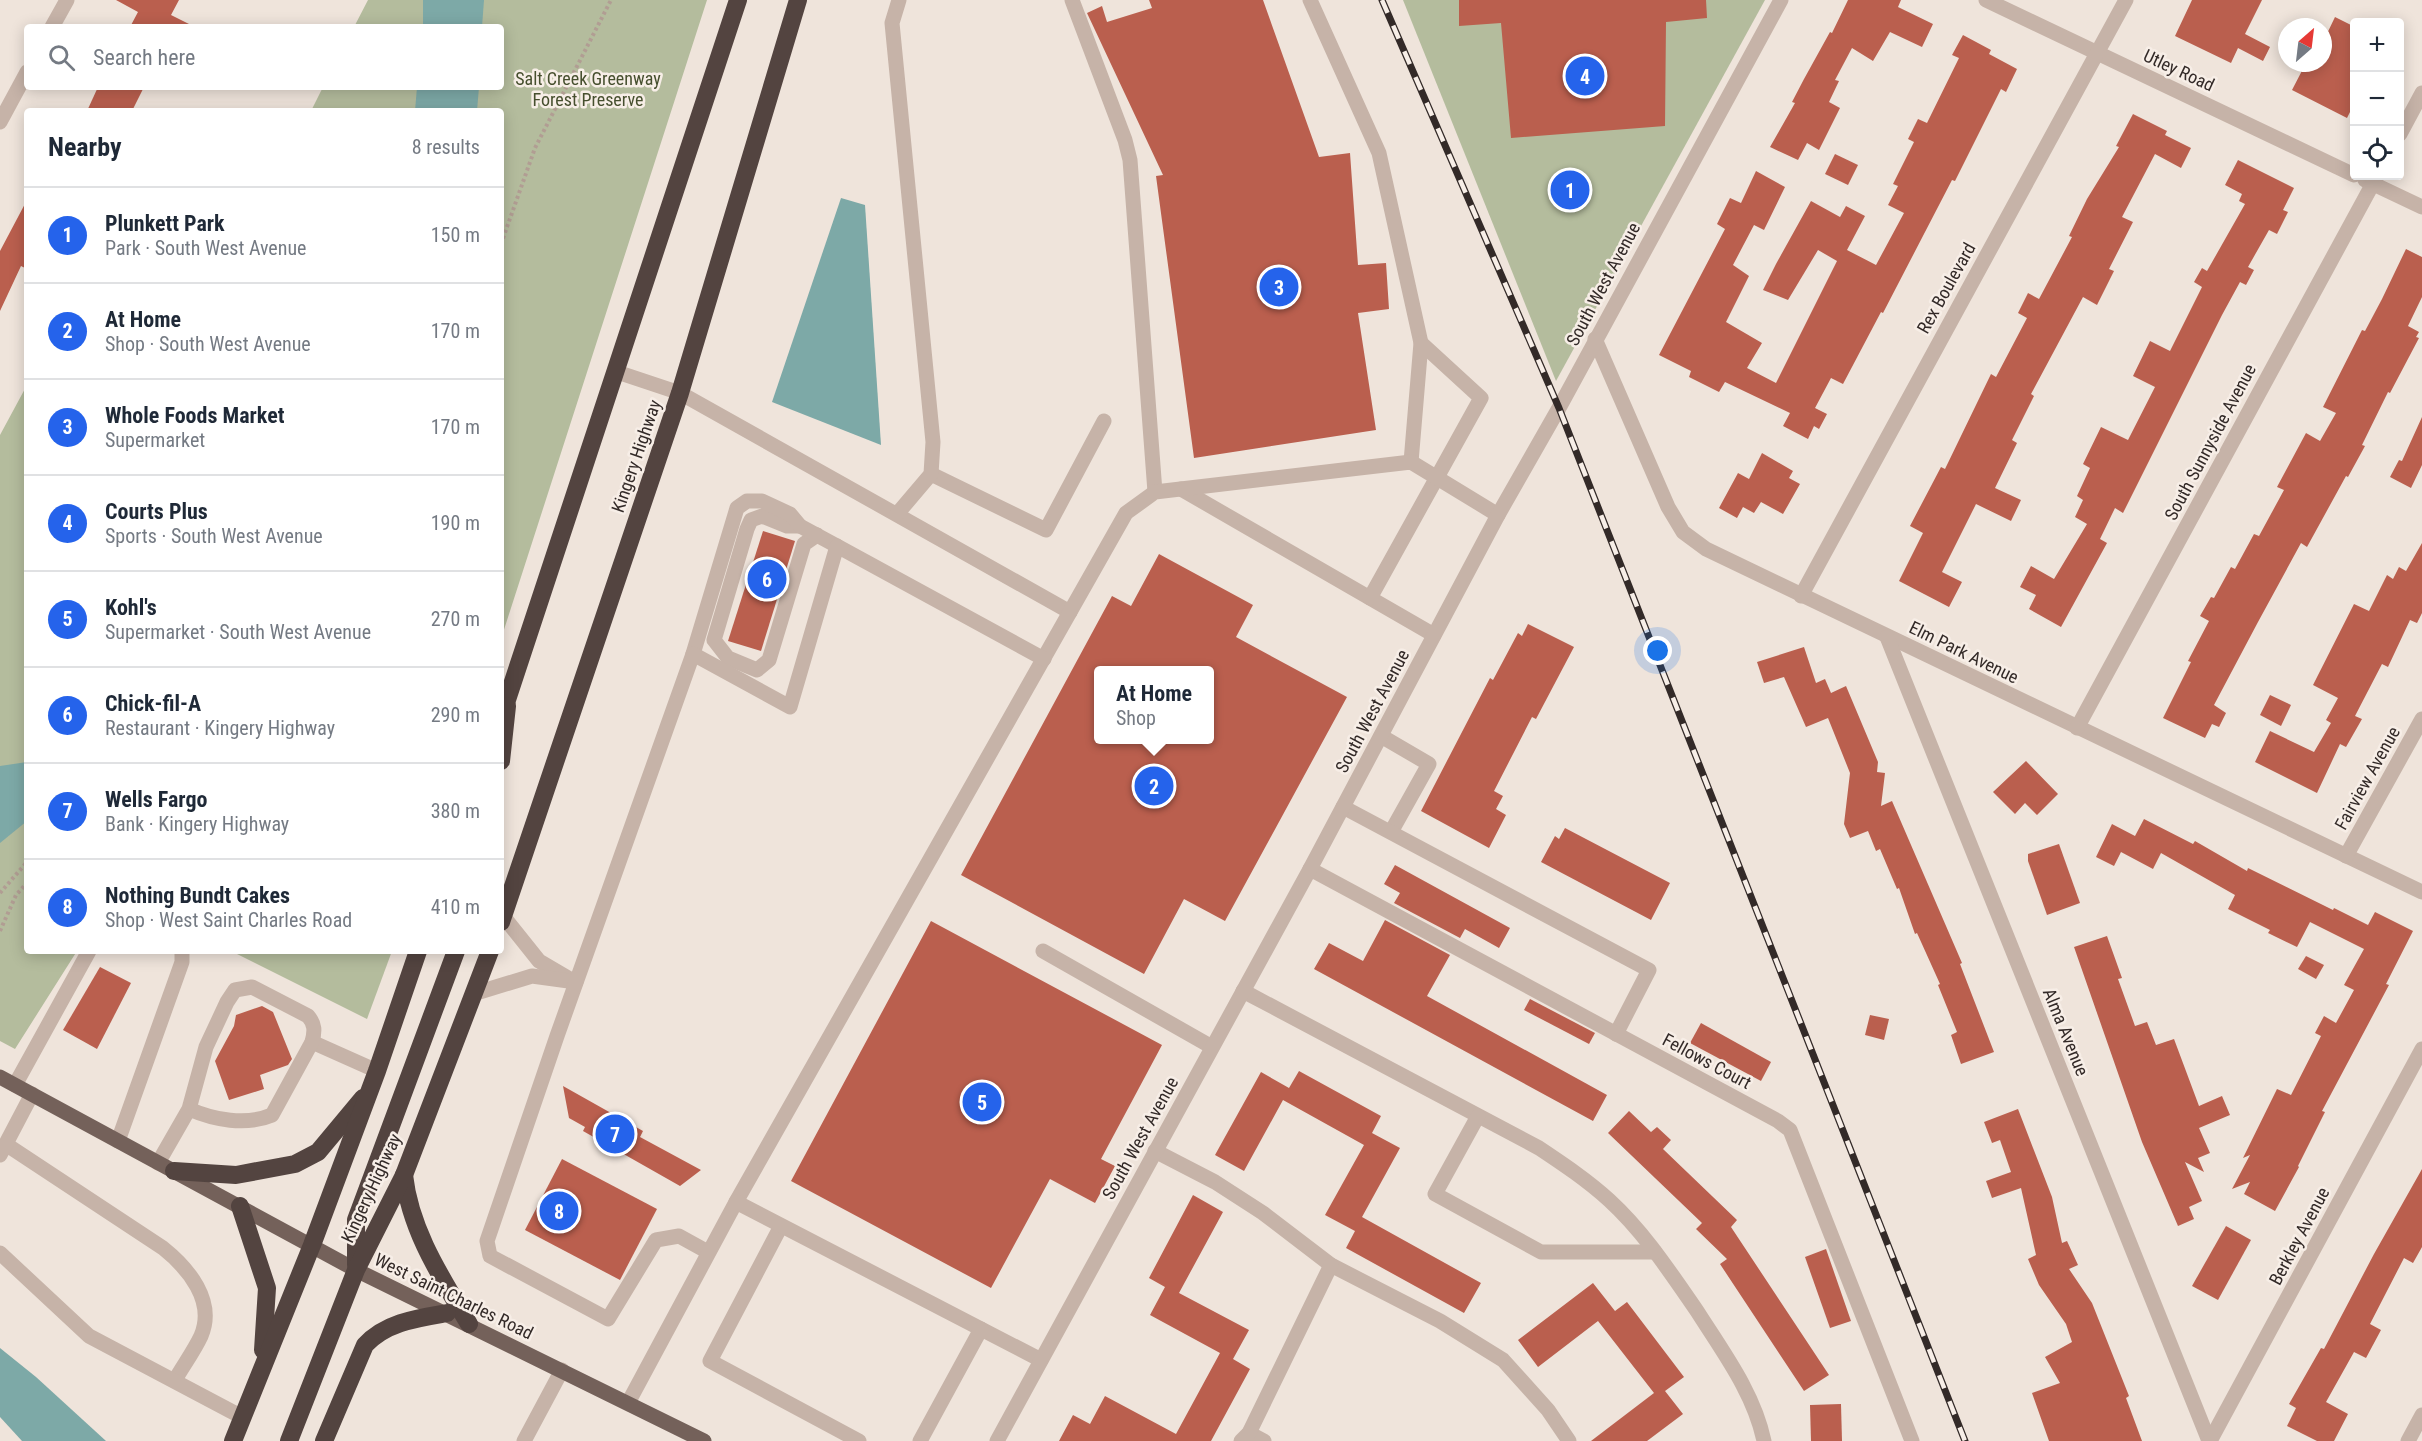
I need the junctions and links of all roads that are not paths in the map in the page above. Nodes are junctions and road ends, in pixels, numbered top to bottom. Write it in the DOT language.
graph roads {
  1 [pos="67,0"];
  2 [pos="738,0"];
  3 [pos="798,0"];
  4 [pos="899,0"];
  5 [pos="1310,0"];
  6 [pos="1780,0"];
  7 [pos="1986,0"];
  8 [pos="2126,0"];
  9 [pos="1078,2"];
  10 [pos="54,24"];
  11 [pos="2097,52"];
  12 [pos="24,78"];
  13 [pos="2422,93"];
  14 [pos="0,122"];
  15 [pos="2404,127"];
  16 [pos="2350,173"];
  17 [pos="2373,180"];
  18 [pos="2376,180"];
  19 [pos="2422,207"];
  20 [pos="1596,339"];
  21 [pos="1421,343"];
  22 [pos="617,372"];
  23 [pos="680,393"];
  24 [pos="1104,420"];
  25 [pos="1411,462"];
  26 [pos="931,474"];
  27 [pos="1437,478"];
  28 [pos="1181,489"];
  29 [pos="1155,492"];
  30 [pos="897,514"];
  31 [pos="1498,515"];
  32 [pos="800,526"];
  33 [pos="817,535"];
  34 [pos="837,546"];
  35 [pos="1801,596"];
  36 [pos="1370,598"];
  37 [pos="1070,612"];
  38 [pos="1434,635"];
  39 [pos="1887,637"];
  40 [pos="693,654"];
  41 [pos="1044,659"];
  42 [pos="508,699"];
  43 [pos="504,710"];
  44 [pos="2422,719"];
  45 [pos="2077,728"];
  46 [pos="504,734"];
  47 [pos="1381,736"];
  48 [pos="1343,807"];
  49 [pos="1391,832"];
  50 [pos="2346,856"];
  51 [pos="1310,870"];
  52 [pos="2422,892"];
  53 [pos="504,913"];
  54 [pos="504,921"];
  55 [pos="1043,951"];
  56 [pos="87,954"];
  57 [pos="182,954"];
  58 [pos="417,954"];
  59 [pos="455,954"];
  60 [pos="489,954"];
  61 [pos="576,982"];
  62 [pos="1243,991"];
  63 [pos="473,994"];
  64 [pos="1616,1034"];
  65 [pos="312,1042"];
  66 [pos="1212,1047"];
  67 [pos="2422,1049"];
  68 [pos="0,1077"];
  69 [pos="374,1079"];
  70 [pos="15,1085"];
  71 [pos="32,1095"];
  72 [pos="189,1109"];
  73 [pos="1478,1116"];
  74 [pos="118,1142"];
  75 [pos="3,1150"];
  76 [pos="1155,1151"];
  77 [pos="166,1167"];
  78 [pos="404,1175"];
  79 [pos="736,1202"];
  80 [pos="240,1206"];
  81 [pos="781,1226"];
  82 [pos="312,1245"];
  83 [pos="708,1252"];
  84 [pos="1655,1252"];
  85 [pos="0,1253"];
  86 [pos="1331,1265"];
  87 [pos="356,1269"];
  88 [pos="447,1314"];
  89 [pos="469,1324"];
  90 [pos="981,1329"];
  91 [pos="1041,1360"];
  92 [pos="262,1368"];
  93 [pos="562,1370"];
  94 [pos="175,1380"];
  95 [pos="628,1403"];
  96 [pos="2422,1415"];
  97 [pos="242,1417"];
  98 [pos="1245,1437"];
  99 [pos="233,1441"];
  100 [pos="289,1441"];
  101 [pos="324,1441"];
  102 [pos="525,1441"];
  103 [pos="704,1441"];
  104 [pos="859,1441"];
  105 [pos="920,1441"];
  106 [pos="997,1441"];
  107 [pos="1264,1441"];
  108 [pos="1569,1441"];
  109 [pos="1764,1441"];
  110 [pos="1912,1441"];
  111 [pos="2210,1441"];
  112 [pos="2408,1441"];
  1 -- 10 [label="street"];
  2 -- 22 [label="highway"];
  3 -- 23 [label="highway, Kingery Highway"];
  4 -- 26 [label="street"];
  5 -- 21 [label="street"];
  6 -- 20 [label="street, South West Avenue"];
  7 -- 11 [label="street, Utley Road"];
  8 -- 11 [label="street, Rex Boulevard"];
  9 -- 29 [label="street"];
  11 -- 16 [label="street, Utley Road"];
  11 -- 35 [label="street, Rex Boulevard"];
  12 -- 14 [label="street"];
  13 -- 15 [label="street"];
  17 -- 45 [label="street, South Sunnyside Avenue"];
  18 -- 19 [label="street, Utley Road"];
  20 -- 31 [label="street, South West Avenue"];
  20 -- 35 [label="street, Elm Park Avenue"];
  21 -- 25 [label="street"];
  21 -- 27 [label="street"];
  22 -- 23 [label="street"];
  22 -- 42 [label="highway"];
  23 -- 30 [label="street"];
  23 -- 53 [label="highway, Kingery Highway"];
  24 -- 26 [label="street"];
  25 -- 27 [label="street"];
  25 -- 28 [label="street"];
  26 -- 30 [label="street"];
  27 -- 31 [label="street"];
  27 -- 36 [label="street"];
  28 -- 29 [label="street"];
  28 -- 36 [label="street"];
  29 -- 37 [label="street"];
  30 -- 37 [label="street"];
  31 -- 38 [label="street, South West Avenue"];
  32 -- 33 [label="street"];
  32 -- 33 [label="street"];
  32 -- 40 [label="street"];
  33 -- 34 [label="street"];
  34 -- 40 [label="street"];
  34 -- 41 [label="street"];
  35 -- 39 [label="street, Elm Park Avenue"];
  36 -- 38 [label="street"];
  37 -- 41 [label="street"];
  38 -- 47 [label="street, South West Avenue"];
  39 -- 45 [label="street, Elm Park Avenue"];
  39 -- 111 [label="street, Alma Avenue"];
  40 -- 61 [label="street"];
  41 -- 79 [label="street"];
  42 -- 43 [label="highway"];
  42 -- 46 [label="highway"];
  44 -- 50 [label="street, Fairview Avenue"];
  45 -- 50 [label="street, Elm Park Avenue"];
  47 -- 48 [label="street, South West Avenue"];
  47 -- 49 [label="street"];
  48 -- 49 [label="street"];
  48 -- 51 [label="street, South West Avenue"];
  49 -- 64 [label="street"];
  50 -- 52 [label="street, Elm Park Avenue"];
  51 -- 62 [label="street, South West Avenue"];
  51 -- 64 [label="street, Fellows Court"];
  54 -- 61 [label="street"];
  55 -- 66 [label="street"];
  56 -- 70 [label="street"];
  57 -- 74 [label="street"];
  58 -- 69 [label="highway, Kingery Highway"];
  59 -- 87 [label="highway"];
  60 -- 63 [label="highway, Kingery Highway"];
  61 -- 63 [label="street"];
  61 -- 83 [label="street"];
  62 -- 66 [label="street, South West Avenue"];
  62 -- 73 [label="street"];
  63 -- 78 [label="highway, Kingery Highway"];
  64 -- 110 [label="street, Fellows Court"];
  65 -- 69 [label="street"];
  65 -- 72 [label="street"];
  65 -- 72 [label="street"];
  66 -- 76 [label="street, South West Avenue"];
  67 -- 111 [label="street, Berkley Avenue"];
  68 -- 70 [label="main road, West Saint Charles Road"];
  69 -- 77 [label="highway"];
  69 -- 82 [label="highway, Kingery Highway"];
  70 -- 71 [label="main road, West Saint Charles Road"];
  71 -- 74 [label="main road, West Saint Charles Road"];
  71 -- 75 [label="street"];
  72 -- 77 [label="street"];
  73 -- 84 [label="street"];
  73 -- 84 [label="street"];
  74 -- 77 [label="main road, West Saint Charles Road"];
  75 -- 94 [label="street"];
  76 -- 86 [label="street"];
  76 -- 91 [label="street, South West Avenue"];
  77 -- 80 [label="main road, West Saint Charles Road"];
  78 -- 87 [label="highway, Kingery Highway"];
  78 -- 89 [label="highway"];
  79 -- 81 [label="street"];
  79 -- 83 [label="street"];
  80 -- 82 [label="main road, West Saint Charles Road"];
  80 -- 92 [label="highway"];
  81 -- 90 [label="street"];
  81 -- 104 [label="street"];
  82 -- 87 [label="main road, West Saint Charles Road"];
  82 -- 92 [label="highway, Kingery Highway"];
  83 -- 95 [label="street"];
  84 -- 109 [label="street"];
  85 -- 94 [label="street"];
  86 -- 98 [label="street"];
  86 -- 108 [label="street"];
  87 -- 88 [label="main road, West Saint Charles Road"];
  87 -- 100 [label="highway, Kingery Highway"];
  88 -- 89 [label="main road, West Saint Charles Road"];
  88 -- 101 [label="highway"];
  89 -- 93 [label="main road, West Saint Charles Road"];
  90 -- 91 [label="street"];
  90 -- 105 [label="street"];
  91 -- 106 [label="street, South West Avenue"];
  92 -- 97 [label="highway, Kingery Highway"];
  93 -- 95 [label="main road, West Saint Charles Road"];
  93 -- 102 [label="street"];
  94 -- 97 [label="street"];
  95 -- 103 [label="main road, West Saint Charles Road"];
  96 -- 112 [label="street"];
  97 -- 99 [label="highway, Kingery Highway"];
  98 -- 107 [label="street"];
}
